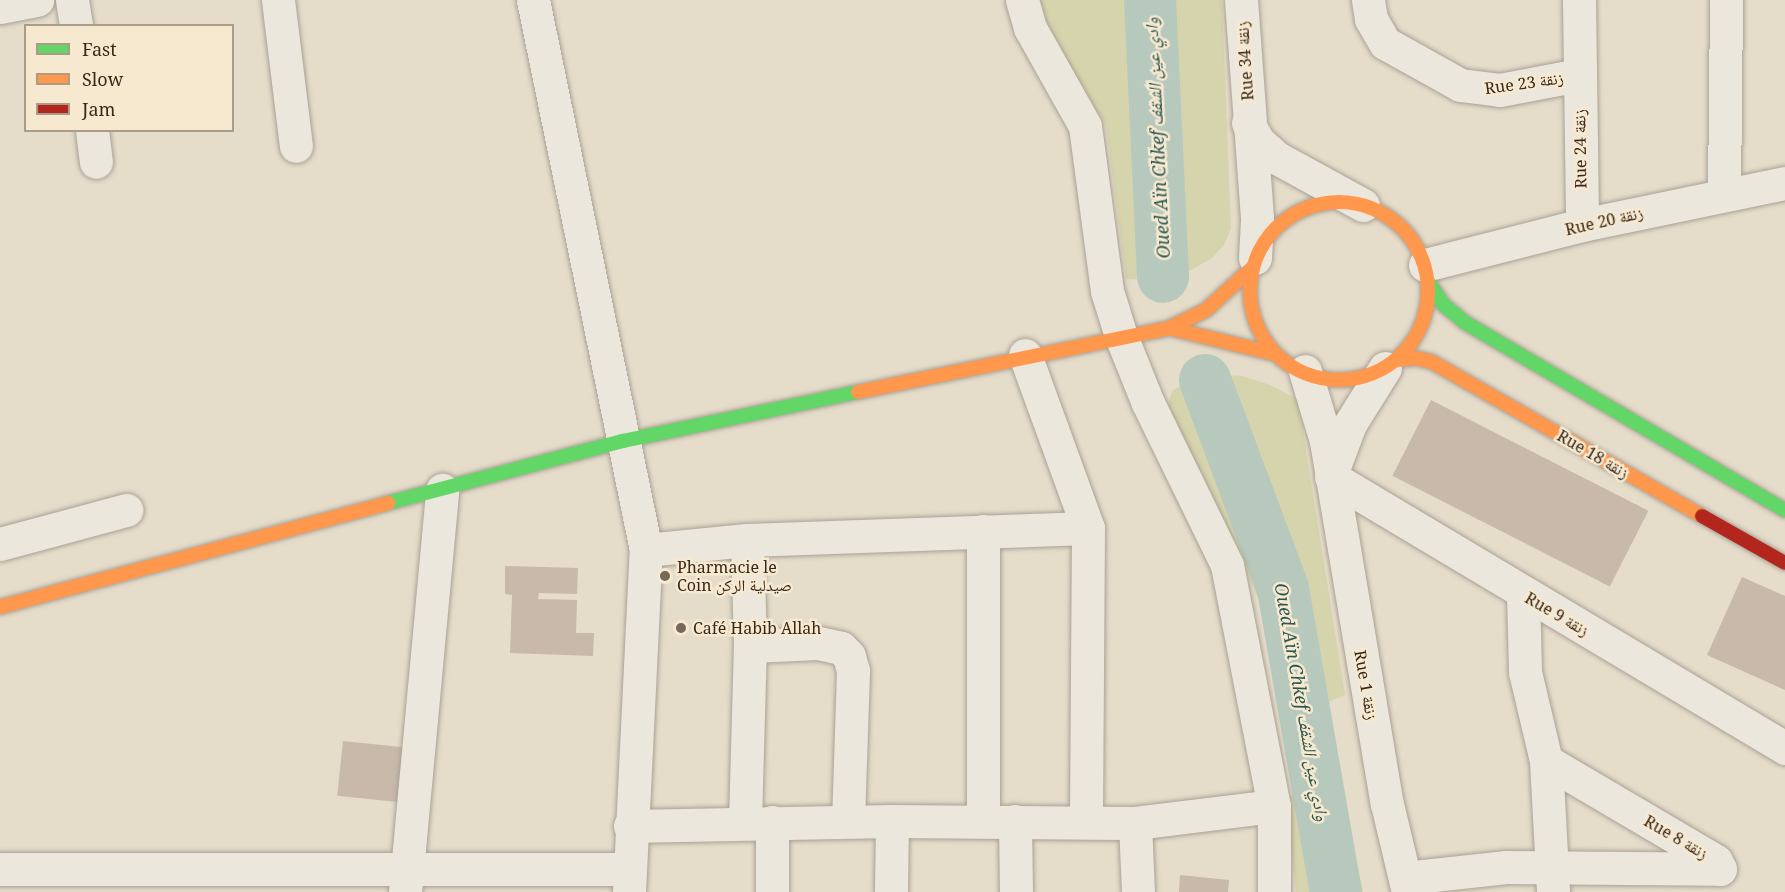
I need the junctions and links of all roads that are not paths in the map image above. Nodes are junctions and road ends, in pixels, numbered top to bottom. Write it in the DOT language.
graph roads {
  1 [pos="36,0"];
  2 [pos="72,0"];
  3 [pos="278,0"];
  4 [pos="533,0"];
  5 [pos="1022,0"];
  6 [pos="1241,0"];
  7 [pos="1368,0"];
  8 [pos="1579,0"];
  9 [pos="1726,0"];
  10 [pos="0,7"];
  11 [pos="76,24"];
  12 [pos="1579,75"];
  13 [pos="1248,123"];
  14 [pos="296,146"];
  15 [pos="1785,183"];
  16 [pos="1724,194"];
  17 [pos="1363,205"];
  18 [pos="1582,225"];
  19 [pos="1254,263"];
  20 [pos="1427,274"];
  21 [pos="1169,328"];
  22 [pos="1121,336"];
  23 [pos="1275,354"];
  24 [pos="1025,355"];
  25 [pos="1391,364"];
  26 [pos="1305,371"];
  27 [pos="623,441"];
  28 [pos="1330,477"];
  29 [pos="442,490"];
  30 [pos="126,510"];
  31 [pos="1785,510"];
  32 [pos="1088,528"];
  33 [pos="983,531"];
  34 [pos="747,540"];
  35 [pos="0,544"];
  36 [pos="646,550"];
  37 [pos="1785,563"];
  38 [pos="1523,594"];
  39 [pos="0,607"];
  40 [pos="750,646"];
  41 [pos="1785,748"];
  42 [pos="1546,761"];
  43 [pos="1274,806"];
  44 [pos="892,820"];
  45 [pos="848,821"];
  46 [pos="983,821"];
  47 [pos="1015,821"];
  48 [pos="758,822"];
  49 [pos="1086,822"];
  50 [pos="1135,823"];
  51 [pos="630,826"];
  52 [pos="0,869"];
  53 [pos="1553,880"];
  54 [pos="406,881"];
  55 [pos="629,881"];
  56 [pos="1407,885"];
  57 [pos="772,892"];
  58 [pos="891,892"];
  59 [pos="1016,892"];
  60 [pos="1138,892"];
  61 [pos="1274,892"];
  1 -- 10 [label="street"];
  2 -- 11 [label="street"];
  3 -- 14 [label="street"];
  4 -- 27 [label="street"];
  5 -- 22 [label="street"];
  6 -- 13 [label="street, Rue 34 زنقة"];
  7 -- 12 [label="street, Rue 23 زنقة"];
  8 -- 12 [label="street, Rue 24 زنقة"];
  9 -- 16 [label="street"];
  12 -- 18 [label="street, Rue 24 زنقة"];
  13 -- 17 [label="street"];
  13 -- 19 [label="street, Rue 34 زنقة"];
  15 -- 16 [label="street, Rue 20 زنقة"];
  16 -- 18 [label="street, Rue 20 زنقة"];
  17 -- 19 [label="street"];
  17 -- 20 [label="street"];
  18 -- 20 [label="street, Rue 20 زنقة"];
  19 -- 21 [label="street"];
  19 -- 23 [label="street"];
  20 -- 25 [label="street"];
  20 -- 31 [label="street"];
  21 -- 22 [label="street"];
  21 -- 23 [label="street"];
  22 -- 24 [label="street"];
  22 -- 43 [label="street"];
  23 -- 26 [label="street"];
  24 -- 27 [label="street"];
  24 -- 32 [label="street"];
  25 -- 26 [label="street"];
  25 -- 28 [label="street"];
  25 -- 37 [label="street, Rue 18 زنقة"];
  26 -- 28 [label="street, Rue 1 زنقة"];
  27 -- 29 [label="street"];
  27 -- 36 [label="street"];
  28 -- 38 [label="street, Rue 9 زنقة"];
  28 -- 56 [label="street, Rue 1 زنقة"];
  29 -- 39 [label="street"];
  29 -- 54 [label="street"];
  30 -- 35 [label="street"];
  32 -- 33 [label="street"];
  32 -- 49 [label="street"];
  33 -- 34 [label="street"];
  33 -- 46 [label="street"];
  34 -- 36 [label="street"];
  34 -- 40 [label="street"];
  36 -- 51 [label="street"];
  38 -- 41 [label="street, Rue 9 زنقة"];
  38 -- 42 [label="street"];
  40 -- 45 [label="street"];
  40 -- 48 [label="street"];
  42 -- 53 [label="street"];
  42 -- 53 [label="street, Rue 8 زنقة"];
  43 -- 50 [label="street"];
  43 -- 61 [label="street"];
  44 -- 45 [label="street"];
  44 -- 46 [label="street"];
  44 -- 58 [label="street"];
  45 -- 48 [label="street"];
  46 -- 47 [label="street"];
  47 -- 49 [label="street"];
  47 -- 59 [label="street"];
  48 -- 51 [label="street"];
  48 -- 57 [label="street"];
  49 -- 50 [label="street"];
  50 -- 60 [label="street"];
  51 -- 55 [label="street"];
  52 -- 54 [label="street"];
  53 -- 56 [label="street"];
  54 -- 55 [label="street"];
}
